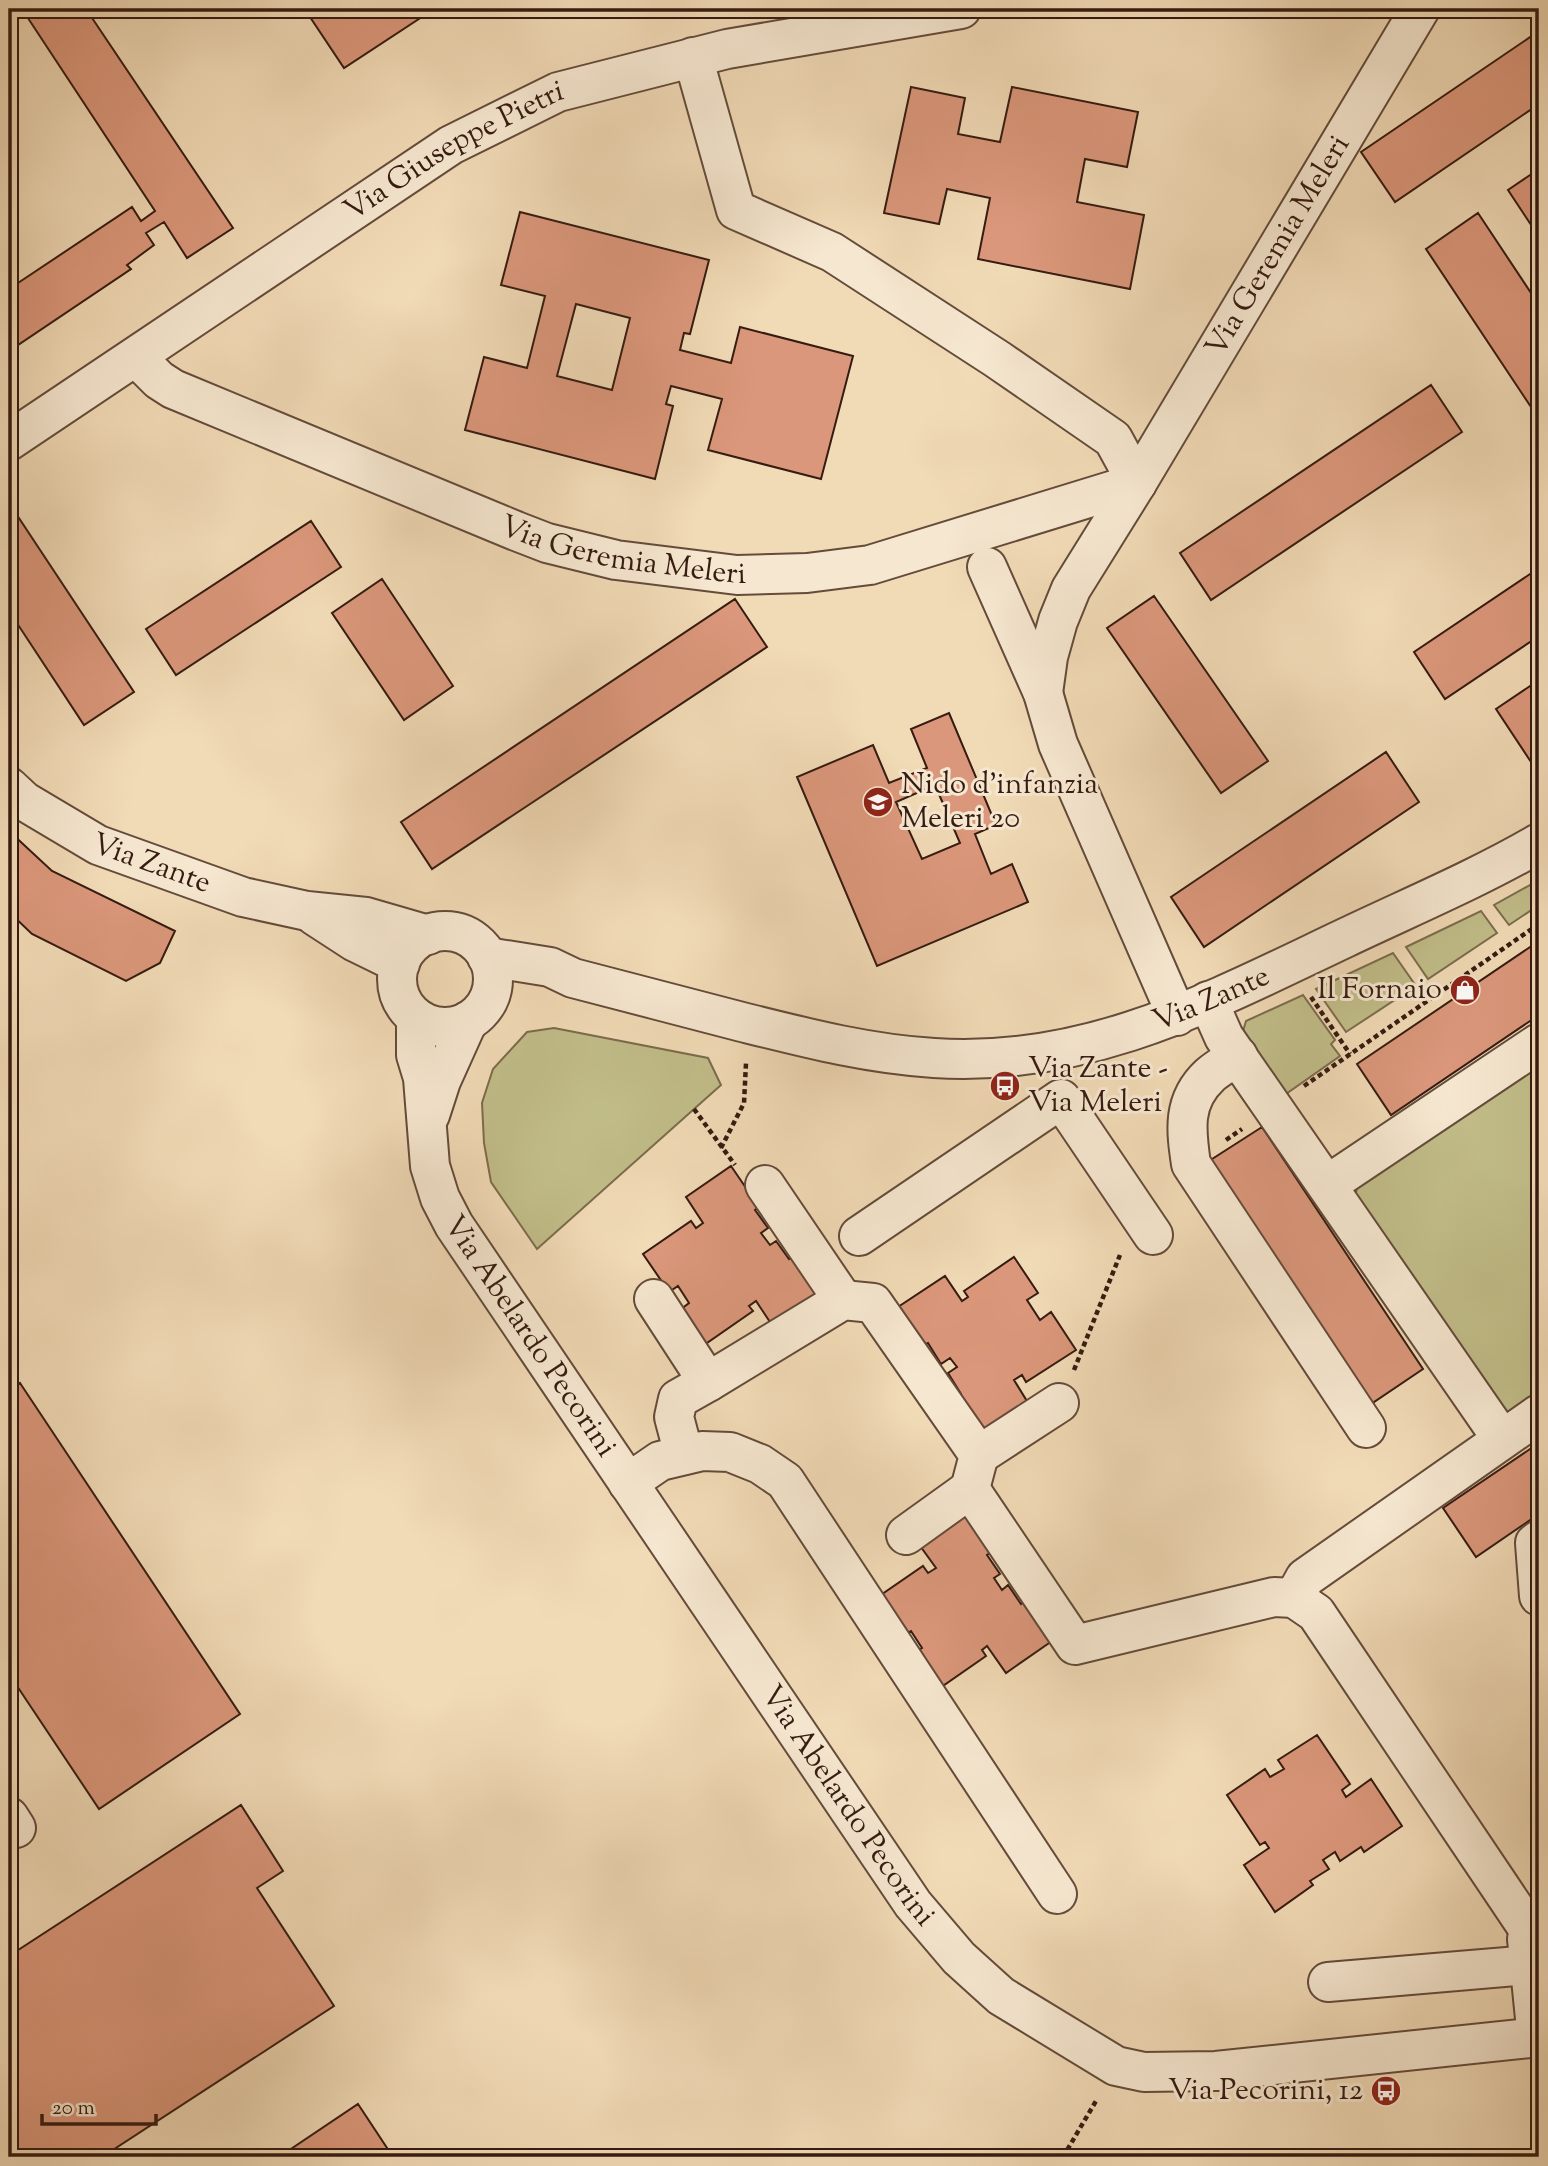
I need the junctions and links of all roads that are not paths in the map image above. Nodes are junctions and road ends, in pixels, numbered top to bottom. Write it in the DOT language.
graph roads {
  1 [pos="961,9"];
  2 [pos="1420,9"];
  3 [pos="693,57"];
  4 [pos="136,357"];
  5 [pos="9,441"];
  6 [pos="1137,483"];
  7 [pos="987,566"];
  8 [pos="1042,693"];
  9 [pos="9,787"];
  10 [pos="1539,843"];
  11 [pos="307,911"];
  12 [pos="428,935"];
  13 [pos="400,964"];
  14 [pos="482,990"];
  15 [pos="1193,1008"];
  16 [pos="416,1018"];
  17 [pos="1539,1043"];
  18 [pos="1238,1056"];
  19 [pos="427,1127"];
  20 [pos="765,1185"];
  21 [pos="1327,1185"];
  22 [pos="1153,1235"];
  23 [pos="859,1236"];
  24 [pos="654,1299"];
  25 [pos="843,1300"];
  26 [pos="708,1382"];
  27 [pos="1059,1404"];
  28 [pos="1539,1414"];
  29 [pos="1366,1428"];
  30 [pos="1502,1439"];
  31 [pos="684,1455"];
  32 [pos="975,1472"];
  33 [pos="628,1483"];
  34 [pos="906,1535"];
  35 [pos="1539,1540"];
  36 [pos="1539,1596"];
  37 [pos="1294,1598"];
  38 [pos="1056,1894"];
  39 [pos="1533,1913"];
  40 [pos="1529,1965"];
  41 [pos="1328,1982"];
  42 [pos="1538,2037"];
  1 -- 3 [label="street, Via Giuseppe Pietri"];
  2 -- 6 [label="street, Via Geremia Meleri"];
  3 -- 4 [label="street, Via Giuseppe Pietri"];
  3 -- 6 [label="street"];
  4 -- 5 [label="street, Via Giuseppe Pietri"];
  4 -- 6 [label="street, Via Geremia Meleri"];
  6 -- 8 [label="street, Via Geremia Meleri"];
  7 -- 8 [label="street, Via Geremia Meleri"];
  8 -- 15 [label="street, Via Geremia Meleri"];
  9 -- 11 [label="street, Via Zante"];
  10 -- 15 [label="street, Via Zante"];
  11 -- 12 [label="street, Via Zante"];
  11 -- 13 [label="street, Via Zante"];
  12 -- 13 [label="street"];
  12 -- 14 [label="street, Via Zante"];
  13 -- 16 [label="street"];
  14 -- 15 [label="street, Via Zante"];
  14 -- 16 [label="street, Via Zante"];
  14 -- 19 [label="street, Via Abelardo Pecorini"];
  15 -- 18 [label="street, Via Geremia Meleri"];
  16 -- 19 [label="street, Via Abelardo Pecorini"];
  17 -- 21 [label="street"];
  18 -- 21 [label="street, Via Geremia Meleri"];
  18 -- 29 [label="street"];
  19 -- 33 [label="street, Via Abelardo Pecorini"];
  20 -- 25 [label="street"];
  21 -- 30 [label="street, Via Geremia Meleri"];
  22 -- 23 [label="street"];
  24 -- 26 [label="street"];
  25 -- 26 [label="street"];
  25 -- 32 [label="street"];
  26 -- 31 [label="street"];
  27 -- 32 [label="street"];
  28 -- 30 [label="street"];
  30 -- 37 [label="street"];
  31 -- 33 [label="street"];
  31 -- 38 [label="street"];
  32 -- 34 [label="street"];
  32 -- 37 [label="street"];
  33 -- 42 [label="street, Via Abelardo Pecorini"];
  35 -- 36 [label="street"];
  37 -- 39 [label="street"];
  39 -- 40 [label="street"];
  40 -- 41 [label="street"];
  40 -- 42 [label="street"];
}
